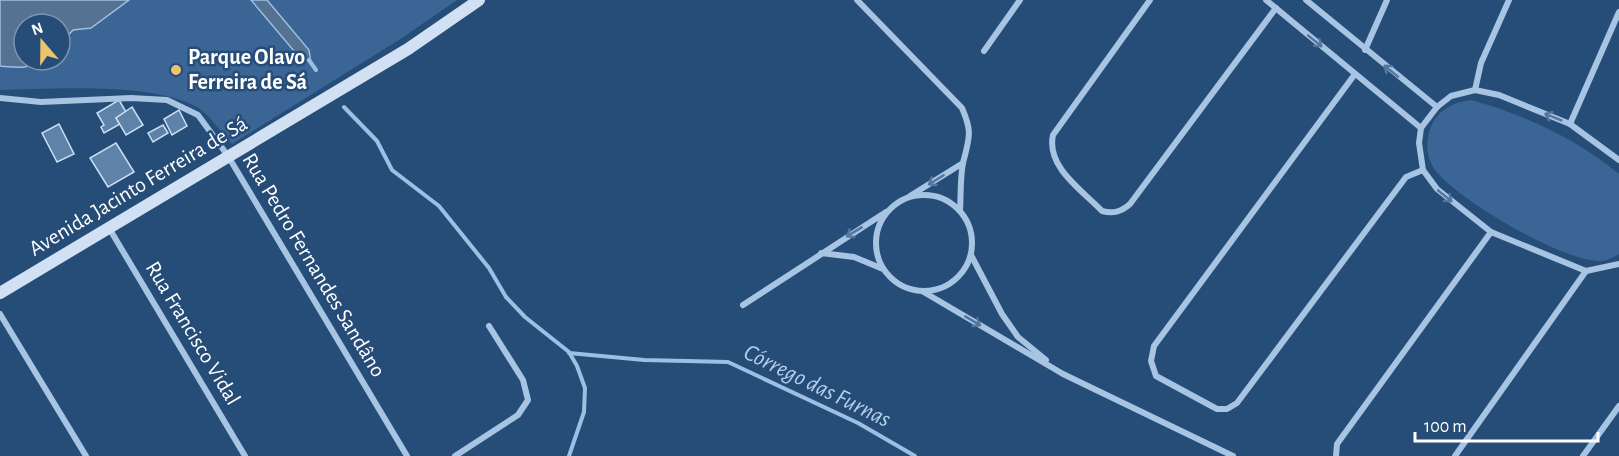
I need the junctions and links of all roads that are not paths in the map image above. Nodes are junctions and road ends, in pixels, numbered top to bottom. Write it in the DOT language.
graph roads {
  1 [pos="479,0"];
  2 [pos="857,0"];
  3 [pos="1020,0"];
  4 [pos="1150,0"];
  5 [pos="1266,0"];
  6 [pos="1306,0"];
  7 [pos="1387,0"];
  8 [pos="1509,0"];
  9 [pos="1275,8"];
  10 [pos="1619,12"];
  11 [pos="1365,50"];
  12 [pos="984,51"];
  13 [pos="1355,74"];
  14 [pos="1475,90"];
  15 [pos="0,98"];
  16 [pos="1437,107"];
  17 [pos="1570,124"];
  18 [pos="1421,128"];
  19 [pos="228,156"];
  20 [pos="1619,160"];
  21 [pos="963,163"];
  22 [pos="1423,170"];
  23 [pos="909,198"];
  24 [pos="960,210"];
  25 [pos="888,211"];
  26 [pos="109,228"];
  27 [pos="1491,232"];
  28 [pos="820,253"];
  29 [pos="971,255"];
  30 [pos="1619,264"];
  31 [pos="884,268"];
  32 [pos="1586,271"];
  33 [pos="922,291"];
  34 [pos="0,293"];
  35 [pos="743,305"];
  36 [pos="0,314"];
  37 [pos="489,326"];
  38 [pos="1063,374"];
  39 [pos="1619,406"];
  40 [pos="86,456"];
  41 [pos="245,456"];
  42 [pos="407,456"];
  43 [pos="455,456"];
  44 [pos="1233,456"];
  45 [pos="1336,456"];
  46 [pos="1455,456"];
  47 [pos="1583,456"];
  1 -- 19 [label="main road, Avenida Jacinto Ferreira de Sá"];
  2 -- 21 [label="street"];
  3 -- 12 [label="street"];
  4 -- 9 [label="street"];
  5 -- 9 [label="street"];
  6 -- 11 [label="street"];
  7 -- 11 [label="street"];
  8 -- 14 [label="street"];
  9 -- 13 [label="street, one-way"];
  10 -- 17 [label="street"];
  16 -- 11 [label="street, one-way"];
  13 -- 18 [label="street"];
  13 -- 22 [label="street"];
  14 -- 16 [label="street"];
  17 -- 14 [label="street, one-way"];
  15 -- 19 [label="street, Rua Pedro Fernandes Sandâno"];
  16 -- 18 [label="street"];
  17 -- 20 [label="street"];
  18 -- 22 [label="street"];
  19 -- 26 [label="main road, Avenida Jacinto Ferreira de Sá"];
  19 -- 42 [label="street, Rua Pedro Fernandes Sandâno"];
  21 -- 23 [label="street, one-way"];
  21 -- 24 [label="street"];
  22 -- 27 [label="street, one-way"];
  23 -- 24 [label="street"];
  23 -- 25 [label="street"];
  24 -- 29 [label="street"];
  25 -- 28 [label="street, one-way"];
  25 -- 31 [label="street"];
  26 -- 34 [label="main road, Avenida Jacinto Ferreira de Sá"];
  26 -- 41 [label="street, Rua Francisco Vidal"];
  27 -- 32 [label="street"];
  27 -- 45 [label="street"];
  28 -- 31 [label="street"];
  28 -- 35 [label="street"];
  29 -- 33 [label="street"];
  29 -- 38 [label="street"];
  30 -- 32 [label="street"];
  31 -- 33 [label="street"];
  32 -- 46 [label="street"];
  33 -- 38 [label="street, one-way"];
  36 -- 40 [label="street"];
  37 -- 43 [label="street"];
  38 -- 44 [label="street"];
  39 -- 47 [label="street"];
}
